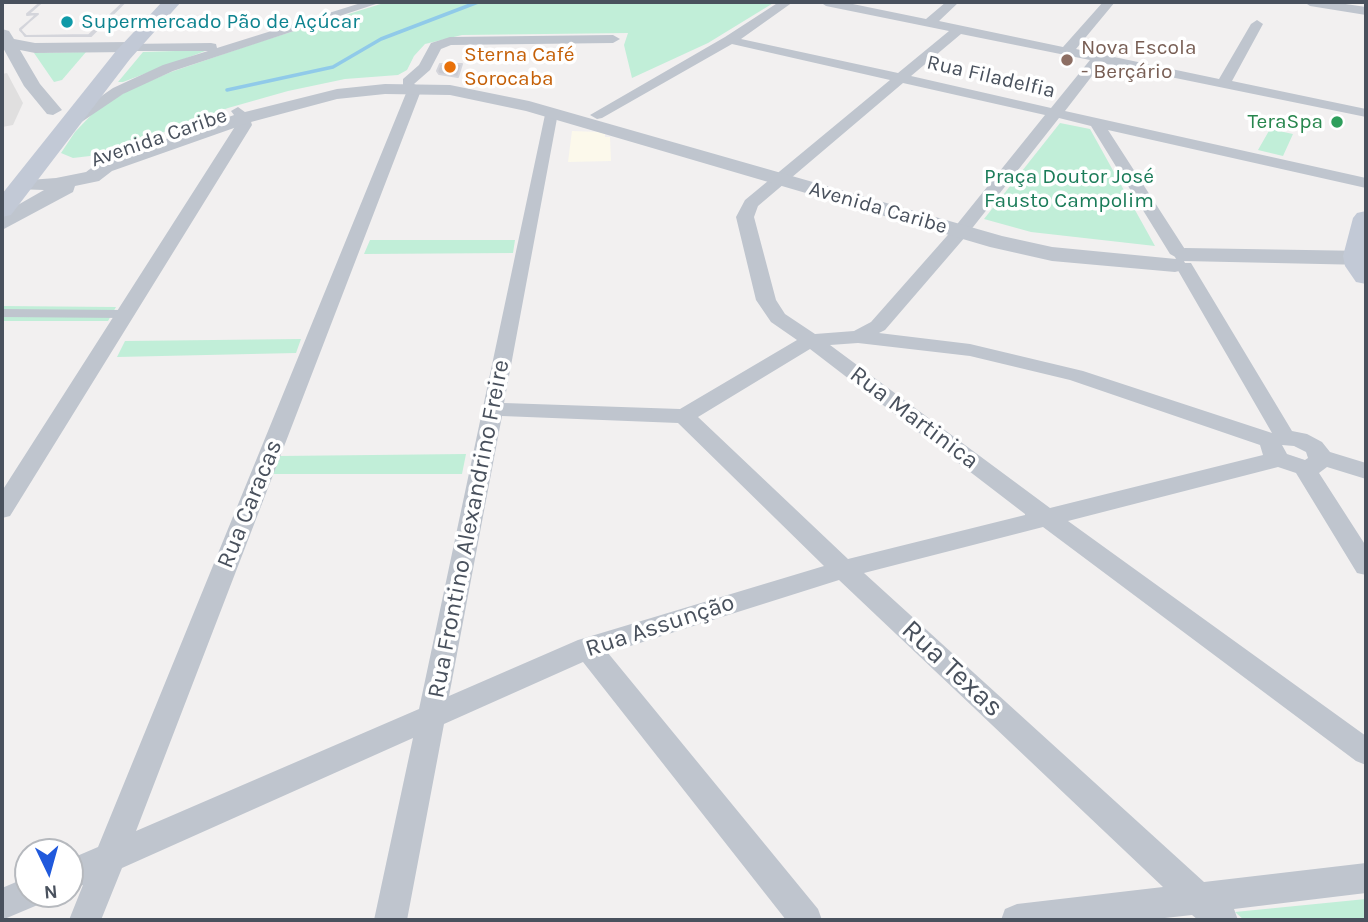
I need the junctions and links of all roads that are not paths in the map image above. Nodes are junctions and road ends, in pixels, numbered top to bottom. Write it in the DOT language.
graph roads {
  1 [pos="148,2"];
  2 [pos="172,2"];
  3 [pos="375,2"];
  4 [pos="787,2"];
  5 [pos="826,2"];
  6 [pos="953,2"];
  7 [pos="1108,2"];
  8 [pos="1310,2"];
  9 [pos="1366,11"];
  10 [pos="929,23"];
  11 [pos="1257,24"];
  12 [pos="959,29"];
  13 [pos="4,39"];
  14 [pos="613,39"];
  15 [pos="730,40"];
  16 [pos="242,43"];
  17 [pos="105,47"];
  18 [pos="130,47"];
  19 [pos="1067,51"];
  20 [pos="1099,58"];
  21 [pos="901,78"];
  22 [pos="420,80"];
  23 [pos="1223,84"];
  24 [pos="1053,112"];
  25 [pos="1366,113"];
  26 [pos="241,115"];
  27 [pos="63,116"];
  28 [pos="580,116"];
  29 [pos="1096,122"];
  30 [pos="25,146"];
  31 [pos="59,158"];
  32 [pos="787,174"];
  33 [pos="92,177"];
  34 [pos="1366,183"];
  35 [pos="22,185"];
  36 [pos="2,210"];
  37 [pos="1366,218"];
  38 [pos="2,224"];
  39 [pos="964,226"];
  40 [pos="1182,260"];
  41 [pos="1363,265"];
  42 [pos="2,313"];
  43 [pos="123,314"];
  44 [pos="858,337"];
  45 [pos="811,340"];
  46 [pos="493,409"];
  47 [pos="684,416"];
  48 [pos="1279,446"];
  49 [pos="1312,462"];
  50 [pos="1366,471"];
  51 [pos="2,510"];
  52 [pos="1049,519"];
  53 [pos="1366,566"];
  54 [pos="844,569"];
  55 [pos="588,648"];
  56 [pos="432,714"];
  57 [pos="1366,752"];
  58 [pos="110,858"];
  59 [pos="84,869"];
  60 [pos="1366,878"];
  61 [pos="1197,897"];
  62 [pos="85,920"];
  63 [pos="391,920"];
  64 [pos="806,920"];
  65 [pos="1017,920"];
  66 [pos="1222,920"];
  1 -- 17 [label="main road"];
  2 -- 18 [label="main road"];
  3 -- 16 [label="street"];
  4 -- 15 [label="street"];
  5 -- 10 [label="street"];
  6 -- 10 [label="street"];
  7 -- 19 [label="street"];
  8 -- 9 [label="street"];
  10 -- 12 [label="street"];
  11 -- 23 [label="street"];
  12 -- 19 [label="street"];
  12 -- 21 [label="street, Rua Martinica"];
  13 -- 17 [label="street"];
  13 -- 27 [label="street"];
  14 -- 22 [label="street, Rua Caracas"];
  15 -- 21 [label="street, Rua Filadelfia"];
  15 -- 28 [label="street"];
  16 -- 18 [label="street"];
  16 -- 27 [label="street"];
  17 -- 18 [label="street"];
  17 -- 27 [label="main road"];
  18 -- 27 [label="main road"];
  19 -- 20 [label="street"];
  20 -- 23 [label="street"];
  20 -- 24 [label="street"];
  21 -- 24 [label="street, Rua Filadelfia"];
  21 -- 32 [label="street, Rua Martinica"];
  22 -- 26 [label="street, Avenida Caribe"];
  22 -- 28 [label="street, Avenida Caribe"];
  22 -- 28 [label="street, Avenida Caribe"];
  22 -- 58 [label="street, Rua Caracas"];
  23 -- 25 [label="street"];
  24 -- 29 [label="street, Rua Filadelfia"];
  24 -- 39 [label="street"];
  26 -- 31 [label="street, Avenida Caribe"];
  26 -- 33 [label="street, Avenida Caribe"];
  26 -- 43 [label="street"];
  27 -- 30 [label="main road"];
  27 -- 31 [label="main road"];
  27 -- 35 [label="main road"];
  28 -- 32 [label="street, Avenida Caribe"];
  28 -- 46 [label="street, Rua Frontino Alexandrino Freire"];
  29 -- 34 [label="street, Rua Filadelfia"];
  29 -- 40 [label="street"];
  31 -- 35 [label="main road"];
  32 -- 39 [label="street, Avenida Caribe"];
  32 -- 45 [label="street, Rua Martinica"];
  33 -- 35 [label="street, Avenida Caribe"];
  33 -- 38 [label="street, Avenida Caribe"];
  35 -- 36 [label="main road"];
  37 -- 41 [label="main road"];
  39 -- 40 [label="street, Avenida Caribe"];
  39 -- 44 [label="street"];
  40 -- 41 [label="street, Avenida Caribe"];
  40 -- 48 [label="street"];
  42 -- 43 [label="street"];
  43 -- 51 [label="street"];
  44 -- 45 [label="street"];
  44 -- 48 [label="street"];
  45 -- 47 [label="street"];
  45 -- 52 [label="street, Rua Martinica"];
  46 -- 47 [label="street"];
  46 -- 56 [label="street, Rua Frontino Alexandrino Freire"];
  47 -- 54 [label="street, Rua Texas"];
  48 -- 49 [label="street"];
  48 -- 52 [label="street, Rua Assunção"];
  49 -- 50 [label="street"];
  49 -- 53 [label="street"];
  52 -- 54 [label="street, Rua Assunção"];
  52 -- 57 [label="street, Rua Martinica"];
  54 -- 55 [label="street, Rua Assunção"];
  54 -- 61 [label="street, Rua Texas"];
  55 -- 56 [label="street, Rua Assunção"];
  55 -- 64 [label="street"];
  56 -- 58 [label="street, Rua Assunção"];
  56 -- 63 [label="street, Rua Frontino Alexandrino Freire"];
  58 -- 59 [label="street, Rua Assunção"];
  58 -- 62 [label="street, Rua Caracas"];
  60 -- 61 [label="street"];
  61 -- 65 [label="street"];
  61 -- 66 [label="street, Rua Texas"];
}
